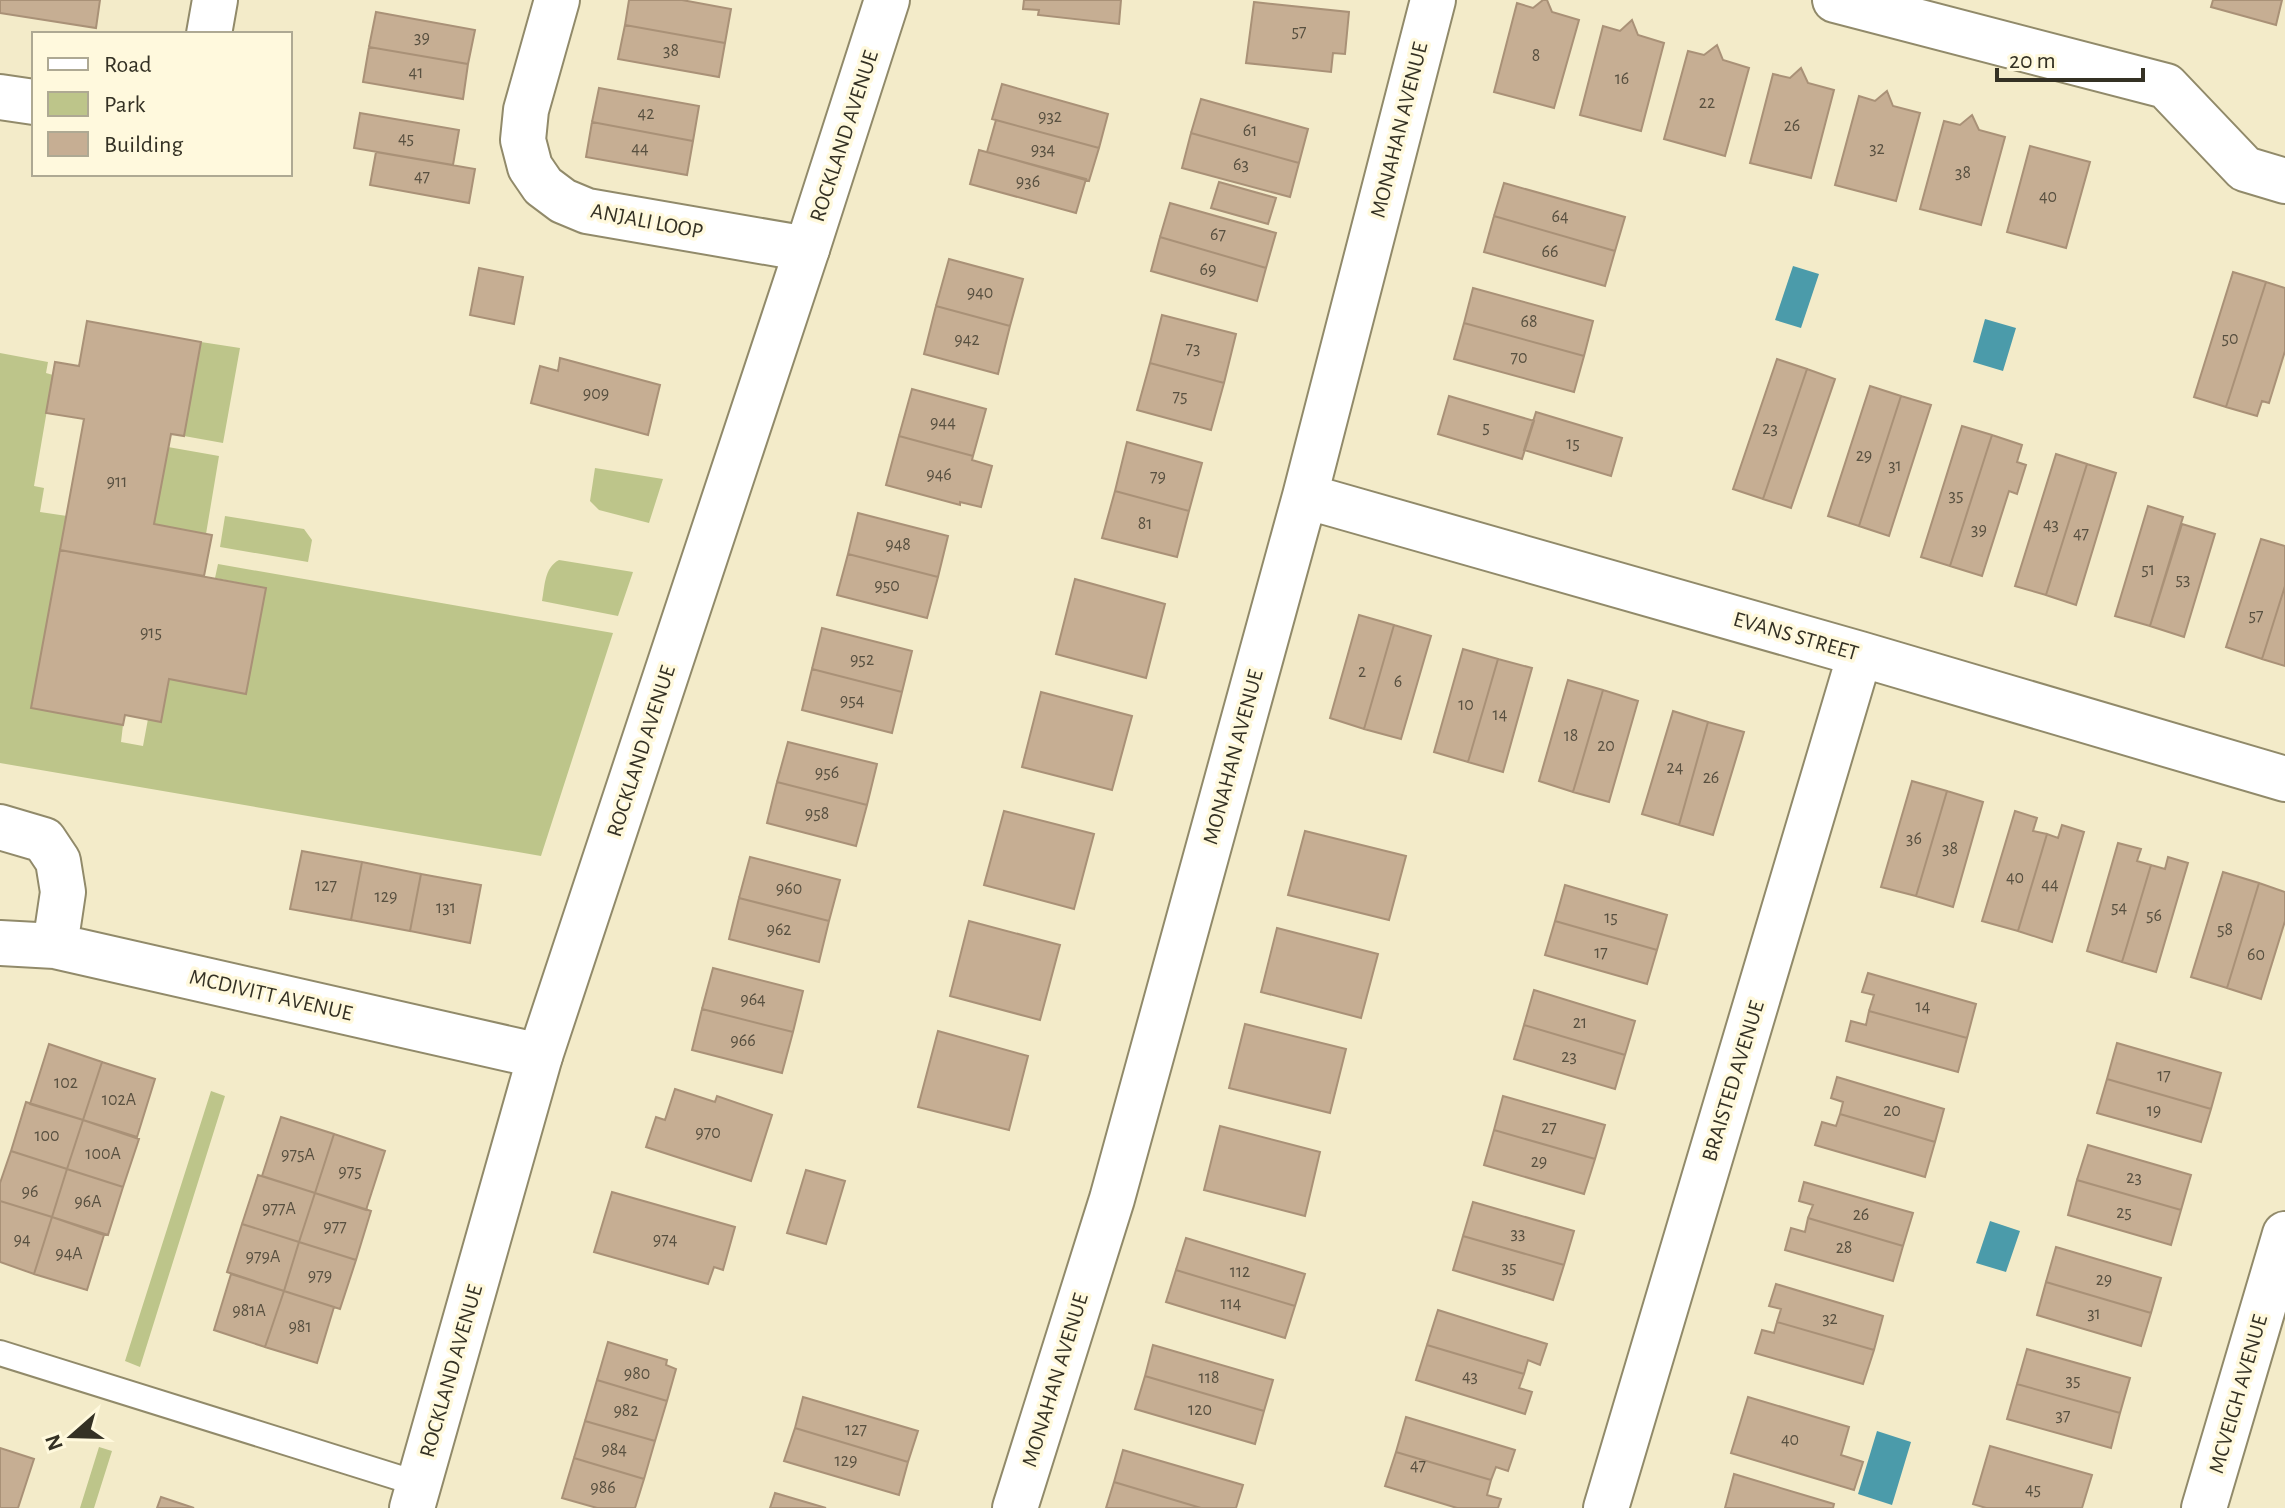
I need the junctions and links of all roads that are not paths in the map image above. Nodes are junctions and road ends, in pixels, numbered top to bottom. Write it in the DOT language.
graph roads {
  1 [pos="215,0"];
  2 [pos="557,0"];
  3 [pos="887,0"];
  4 [pos="1433,0"];
  5 [pos="1835,0"];
  6 [pos="209,32"];
  7 [pos="0,97"];
  8 [pos="32,102"];
  9 [pos="2285,181"];
  10 [pos="807,249"];
  11 [pos="1305,496"];
  12 [pos="1860,654"];
  13 [pos="2285,779"];
  14 [pos="0,827"];
  15 [pos="0,943"];
  16 [pos="55,946"];
  17 [pos="540,1056"];
  18 [pos="2285,1234"];
  19 [pos="0,1353"];
  20 [pos="416,1496"];
  21 [pos="1015,1508"];
  22 [pos="1606,1508"];
  23 [pos="2204,1508"];
  1 -- 6 [label="street"];
  2 -- 10 [label="street, ANJALI LOOP"];
  3 -- 10 [label="street, ROCKLAND AVENUE"];
  4 -- 11 [label="street, MONAHAN AVENUE"];
  5 -- 9 [label="street"];
  7 -- 8 [label="street"];
  10 -- 17 [label="street, ROCKLAND AVENUE"];
  11 -- 12 [label="street, EVANS STREET"];
  11 -- 21 [label="street, MONAHAN AVENUE"];
  12 -- 13 [label="street, EVANS STREET"];
  12 -- 22 [label="street, BRAISTED AVENUE"];
  14 -- 16 [label="street"];
  15 -- 16 [label="street, MCDIVITT AVENUE"];
  16 -- 17 [label="street, MCDIVITT AVENUE"];
  17 -- 20 [label="street, ROCKLAND AVENUE"];
  18 -- 23 [label="street, MCVEIGH AVENUE"];
  19 -- 20 [label="lane"];
}
